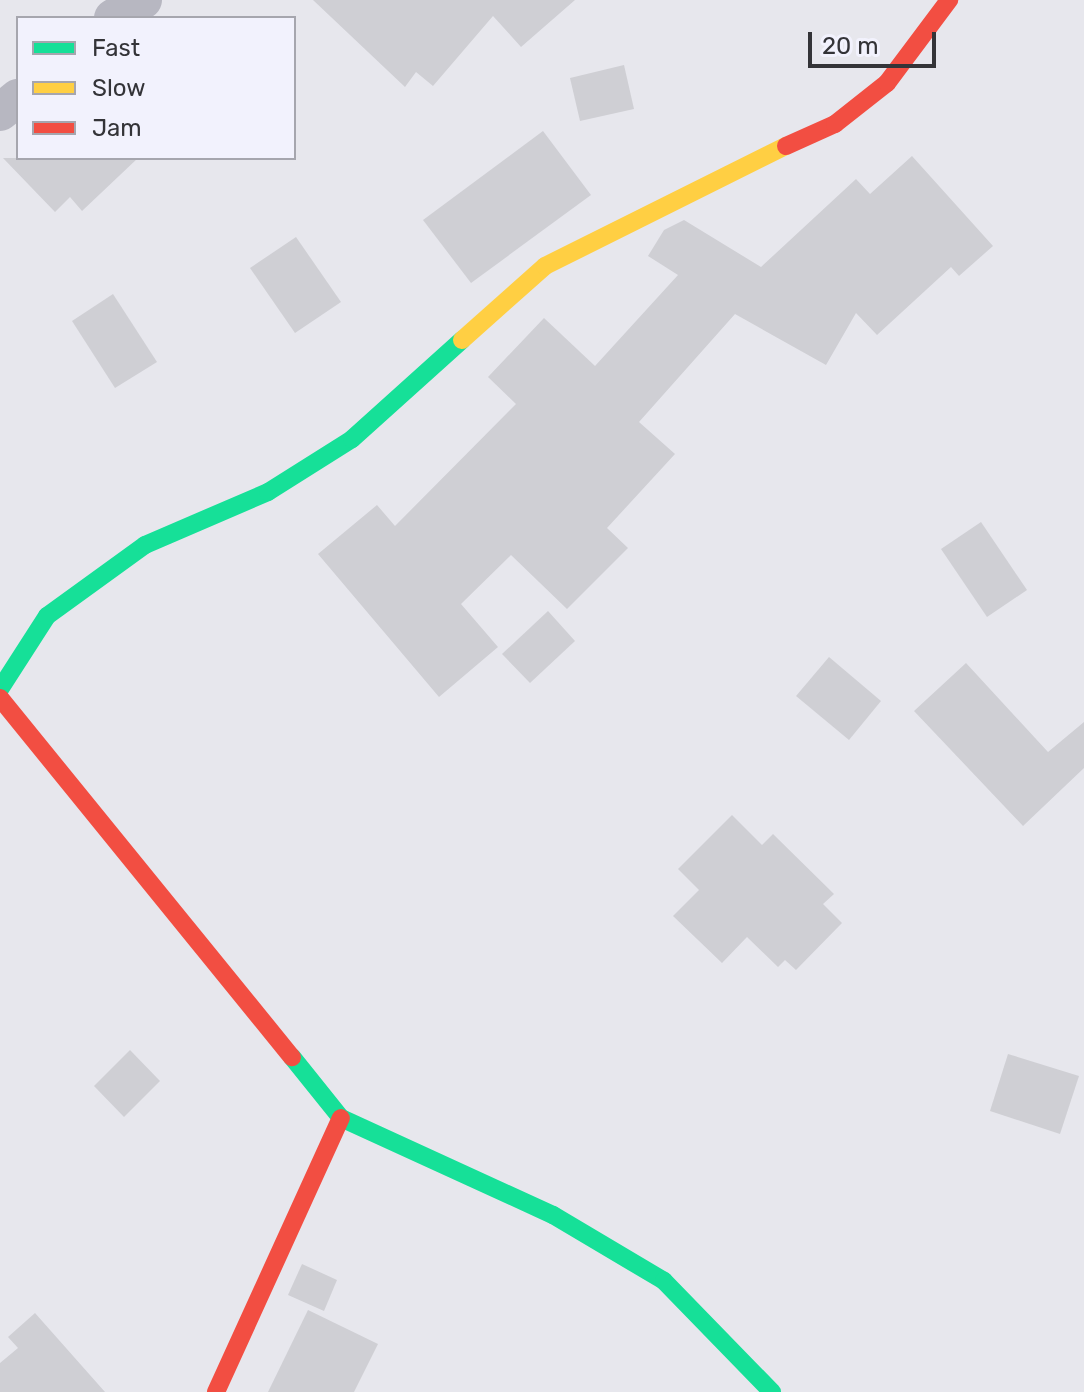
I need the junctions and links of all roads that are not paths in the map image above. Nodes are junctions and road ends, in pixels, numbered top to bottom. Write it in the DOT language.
graph roads {
  1 [pos="143,0"];
  2 [pos="949,0"];
  3 [pos="116,16"];
  4 [pos="16,100"];
  5 [pos="0,112"];
  6 [pos="0,689"];
  7 [pos="0,698"];
  8 [pos="341,1118"];
  9 [pos="216,1392"];
  10 [pos="772,1392"];
  1 -- 3 [label="street"];
  2 -- 6 [label="street"];
  4 -- 5 [label="street"];
  7 -- 8 [label="street"];
  8 -- 9 [label="street"];
  8 -- 10 [label="street"];
}
